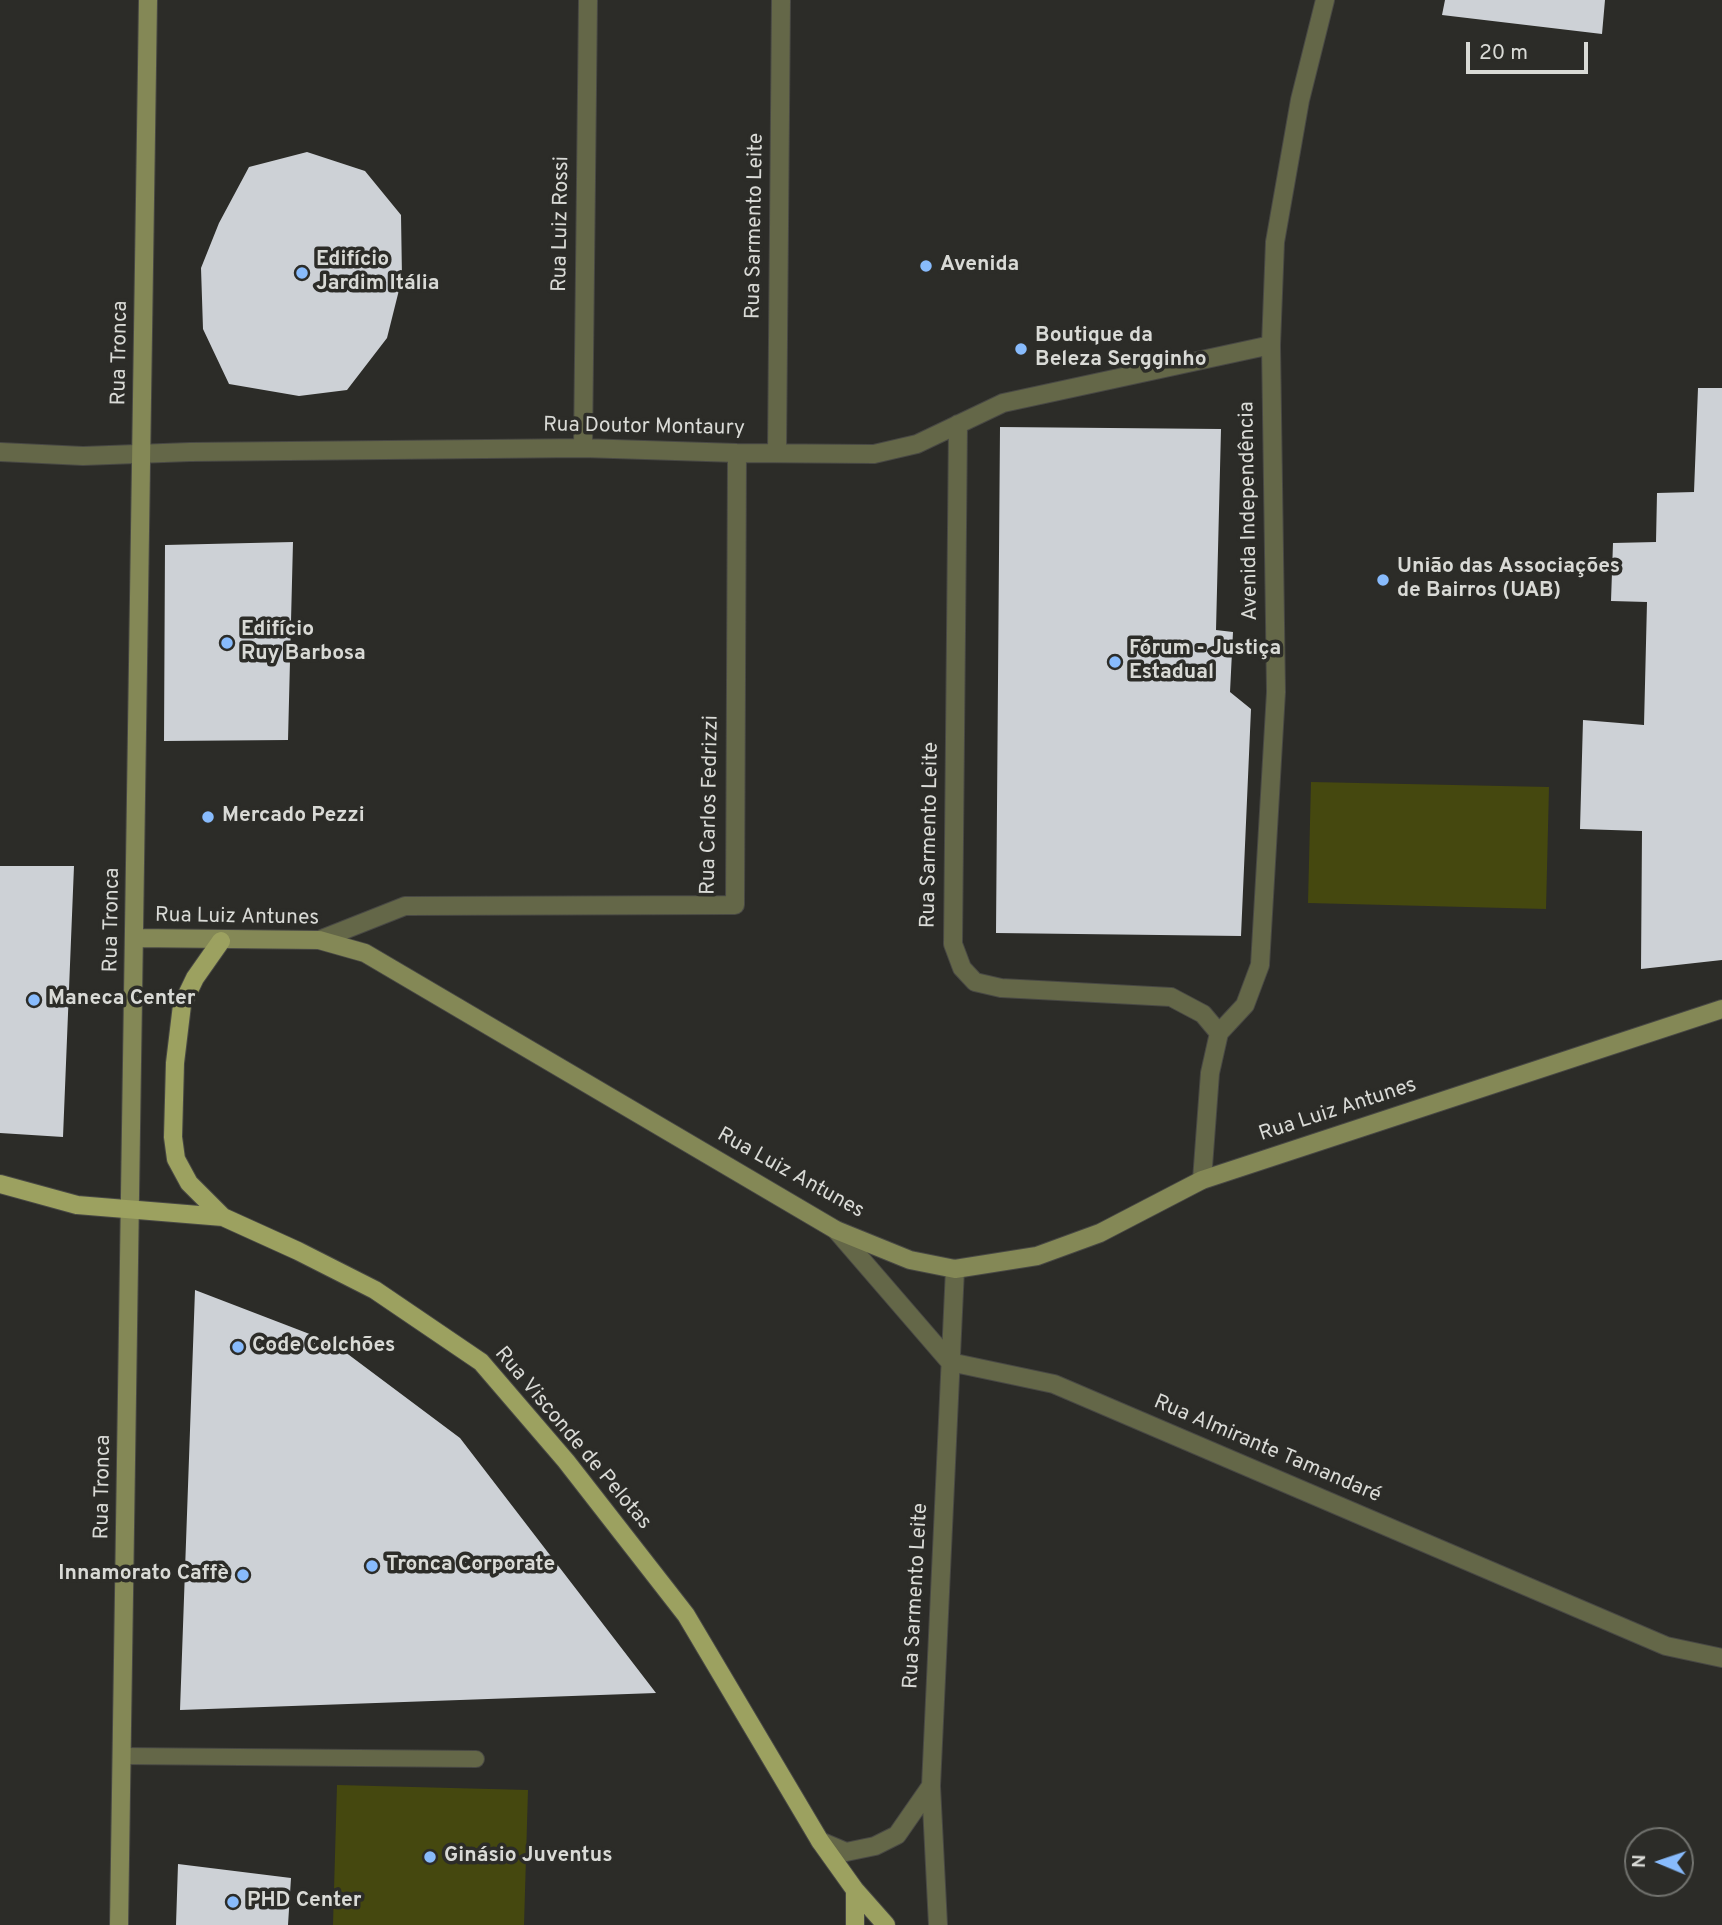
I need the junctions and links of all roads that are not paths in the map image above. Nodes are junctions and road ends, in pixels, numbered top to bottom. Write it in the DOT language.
graph roads {
  1 [pos="148,0"];
  2 [pos="588,0"];
  3 [pos="781,0"];
  4 [pos="1325,0"];
  5 [pos="1271,345"];
  6 [pos="958,424"];
  7 [pos="583,448"];
  8 [pos="0,452"];
  9 [pos="737,453"];
  10 [pos="777,453"];
  11 [pos="143,454"];
  12 [pos="135,938"];
  13 [pos="319,940"];
  14 [pos="221,941"];
  15 [pos="1722,1009"];
  16 [pos="1219,1033"];
  17 [pos="1202,1180"];
  18 [pos="0,1184"];
  19 [pos="131,1211"];
  20 [pos="222,1217"];
  21 [pos="836,1230"];
  22 [pos="955,1269"];
  23 [pos="950,1362"];
  24 [pos="1722,1658"];
  25 [pos="122,1756"];
  26 [pos="476,1759"];
  27 [pos="931,1786"];
  28 [pos="820,1842"];
  29 [pos="855,1890"];
  30 [pos="119,1925"];
  31 [pos="855,1925"];
  32 [pos="886,1925"];
  33 [pos="938,1925"];
  1 -- 11 [label="street, Rua Tronca"];
  2 -- 7 [label="street, Rua Luiz Rossi"];
  3 -- 10 [label="street, Rua Sarmento Leite"];
  4 -- 5 [label="street, Avenida Independência"];
  5 -- 6 [label="street, Rua Doutor Montaury"];
  5 -- 16 [label="street, Avenida Independência"];
  6 -- 10 [label="street, Rua Doutor Montaury"];
  6 -- 16 [label="street, Rua Sarmento Leite"];
  7 -- 9 [label="street, Rua Doutor Montaury"];
  7 -- 11 [label="street, Rua Doutor Montaury"];
  8 -- 11 [label="street, Rua Doutor Montaury"];
  9 -- 10 [label="street, Rua Doutor Montaury"];
  9 -- 13 [label="street, Rua Carlos Fedrizzi"];
  11 -- 12 [label="street, Rua Tronca"];
  12 -- 14 [label="street, Rua Luiz Antunes"];
  12 -- 19 [label="street, Rua Tronca"];
  13 -- 14 [label="street, Rua Luiz Antunes"];
  13 -- 21 [label="street, Rua Luiz Antunes"];
  14 -- 20 [label="main road"];
  15 -- 17 [label="street, Rua Luiz Antunes"];
  16 -- 17 [label="street, Avenida Independência"];
  17 -- 22 [label="street, Rua Luiz Antunes"];
  18 -- 19 [label="main road, Rua Visconde de Pelotas"];
  19 -- 20 [label="main road, Rua Visconde de Pelotas"];
  19 -- 25 [label="street, Rua Tronca"];
  20 -- 28 [label="main road, Rua Visconde de Pelotas"];
  21 -- 22 [label="street, Rua Luiz Antunes"];
  21 -- 23 [label="street"];
  22 -- 23 [label="street, Rua Sarmento Leite"];
  23 -- 24 [label="street, Rua Almirante Tamandaré"];
  23 -- 27 [label="street, Rua Sarmento Leite"];
  25 -- 26 [label="lane"];
  25 -- 30 [label="street, Rua Tronca"];
  27 -- 28 [label="street"];
  27 -- 33 [label="street, Rua Sarmento Leite"];
  28 -- 29 [label="main road, Rua Visconde de Pelotas"];
  29 -- 31 [label="main road"];
  29 -- 32 [label="main road, Rua Visconde de Pelotas"];
}
